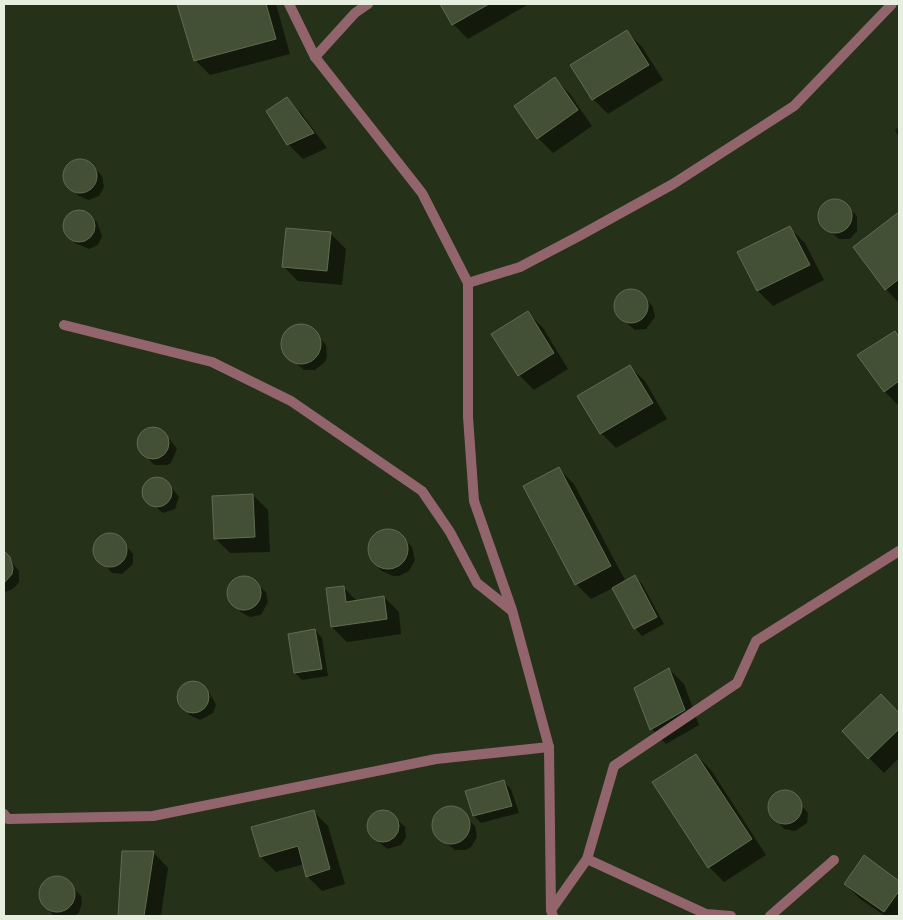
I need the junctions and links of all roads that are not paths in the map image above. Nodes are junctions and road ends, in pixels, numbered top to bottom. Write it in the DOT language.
graph roads {
  1 [pos="289,4"];
  2 [pos="368,4"];
  3 [pos="892,4"];
  4 [pos="315,57"];
  5 [pos="468,284"];
  6 [pos="64,325"];
  7 [pos="899,551"];
  8 [pos="512,610"];
  9 [pos="549,747"];
  10 [pos="4,814"];
  11 [pos="587,859"];
  12 [pos="834,860"];
  13 [pos="552,913"];
  14 [pos="731,916"];
  15 [pos="770,916"];
  1 -- 4 [label="street"];
  2 -- 4 [label="street"];
  3 -- 5 [label="street"];
  4 -- 5 [label="street"];
  5 -- 8 [label="street"];
  6 -- 8 [label="street"];
  7 -- 11 [label="street"];
  8 -- 9 [label="street"];
  9 -- 10 [label="street"];
  9 -- 13 [label="street"];
  11 -- 13 [label="street"];
  11 -- 14 [label="street"];
  12 -- 15 [label="street"];
}
